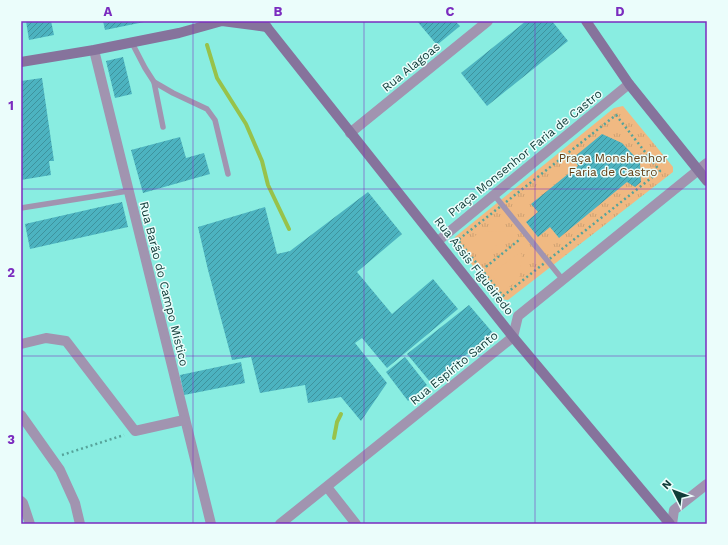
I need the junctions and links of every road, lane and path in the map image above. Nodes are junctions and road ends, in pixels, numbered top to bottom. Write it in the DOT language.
graph roads {
  1 [pos="222,21"];
  2 [pos="488,21"];
  3 [pos="586,21"];
  4 [pos="264,24"];
  5 [pos="132,43"];
  6 [pos="94,50"];
  7 [pos="21,62"];
  8 [pos="154,82"];
  9 [pos="630,84"];
  10 [pos="163,127"];
  11 [pos="350,133"];
  12 [pos="707,163"];
  13 [pos="698,170"];
  14 [pos="228,174"];
  15 [pos="707,181"];
  16 [pos="128,191"];
  17 [pos="494,196"];
  18 [pos="503,205"];
  19 [pos="21,208"];
  20 [pos="526,235"];
  21 [pos="438,241"];
  22 [pos="547,261"];
  23 [pos="482,270"];
  24 [pos="563,280"];
  25 [pos="513,337"];
  26 [pos="21,344"];
  27 [pos="21,415"];
  28 [pos="184,420"];
  29 [pos="135,431"];
  30 [pos="52,459"];
  31 [pos="707,484"];
  32 [pos="327,487"];
  33 [pos="21,501"];
  34 [pos="30,524"];
  35 [pos="80,524"];
  36 [pos="211,524"];
  37 [pos="280,524"];
  38 [pos="356,524"];
  39 [pos="671,524"];
  1 -- 4 [label="street"];
  1 -- 5 [label="street"];
  2 -- 11 [label="street, Rua Alagoas"];
  3 -- 9 [label="street"];
  4 -- 11 [label="street, Rua Assis Figueiredo"];
  5 -- 6 [label="street"];
  5 -- 8 [label="lane"];
  6 -- 7 [label="street"];
  6 -- 16 [label="street, Rua Barão do Campo Místico"];
  8 -- 10 [label="lane"];
  8 -- 14 [label="lane"];
  9 -- 13 [label="street"];
  9 -- 17 [label="street, Praça Monsenhor Faria de Castro"];
  11 -- 21 [label="street, Rua Assis Figueiredo"];
  12 -- 13 [label="street, Rua Espírito Santo"];
  13 -- 15 [label="street"];
  13 -- 24 [label="street, Rua Espírito Santo"];
  16 -- 19 [label="lane"];
  16 -- 28 [label="street, Rua Barão do Campo Místico"];
  17 -- 18 [label="lane"];
  17 -- 21 [label="street, Praça Monsenhor Faria de Castro"];
  18 -- 20 [label="lane"];
  18 -- 22 [label="path"];
  18 -- 23 [label="path"];
  20 -- 22 [label="lane"];
  20 -- 23 [label="path"];
  21 -- 25 [label="street, Rua Assis Figueiredo"];
  22 -- 23 [label="path"];
  22 -- 24 [label="lane"];
  24 -- 25 [label="street, Rua Espírito Santo"];
  25 -- 32 [label="street, Rua Espírito Santo"];
  25 -- 39 [label="street, Rua Assis Figueiredo"];
  26 -- 29 [label="street"];
  27 -- 30 [label="street"];
  28 -- 29 [label="street"];
  28 -- 36 [label="street, Rua Barão do Campo Místico"];
  29 -- 30 [label="path"];
  30 -- 35 [label="street"];
  31 -- 39 [label="street"];
  32 -- 37 [label="street, Rua Espírito Santo"];
  32 -- 38 [label="street"];
  33 -- 34 [label="street"];
}
